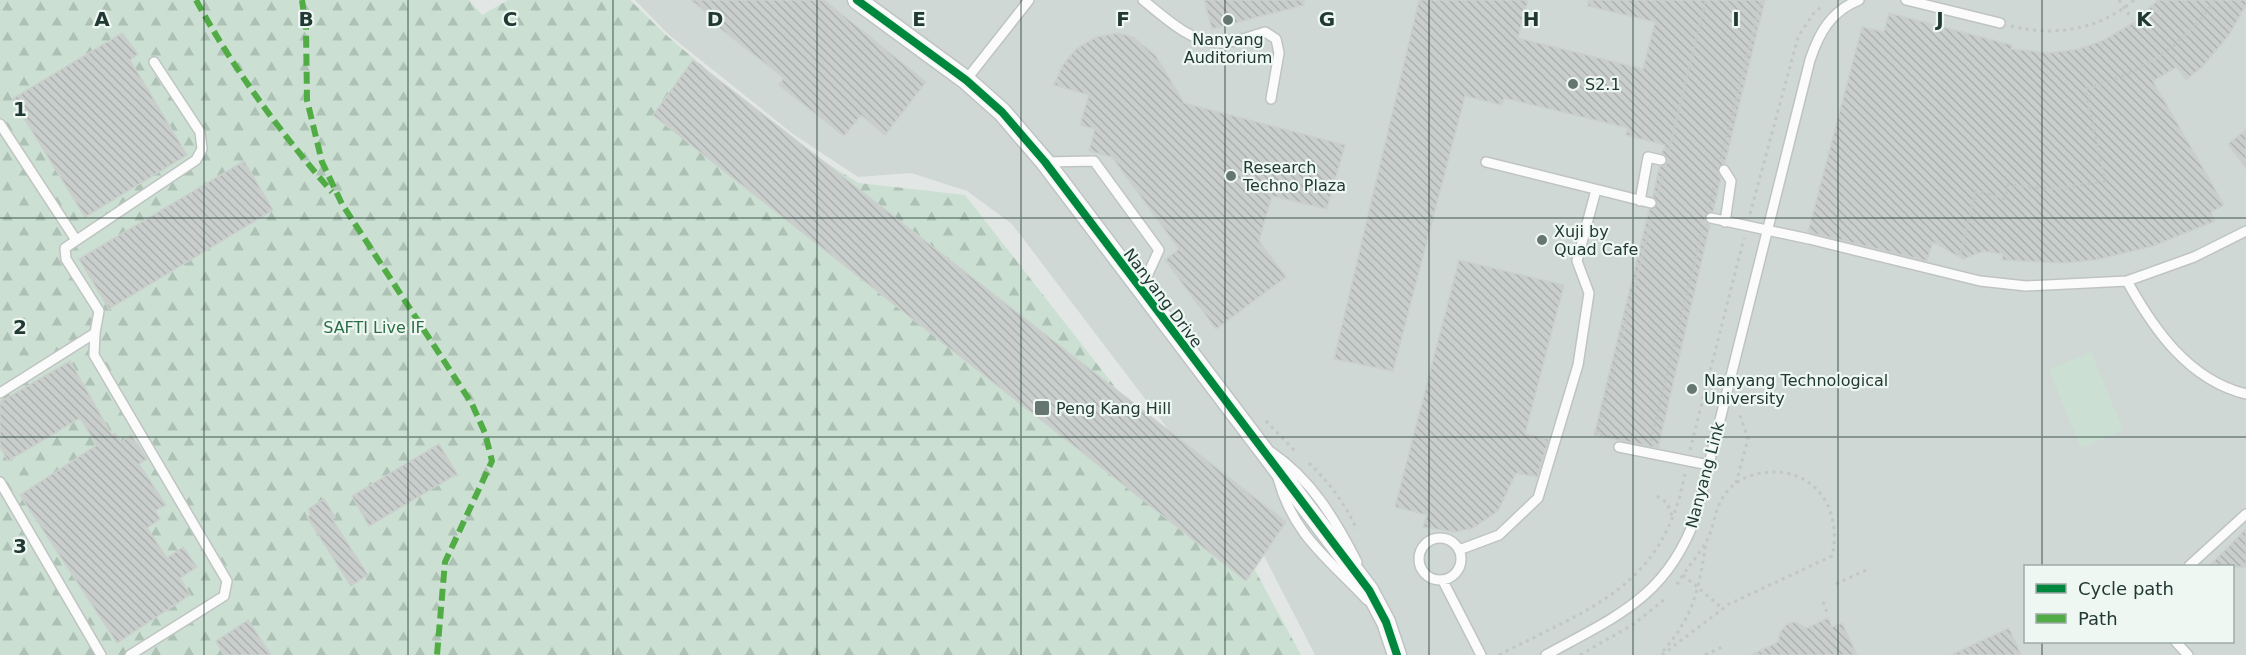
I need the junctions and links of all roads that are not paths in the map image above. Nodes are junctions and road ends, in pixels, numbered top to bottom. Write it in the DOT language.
graph roads {
  1 [pos="857,0"];
  2 [pos="1029,0"];
  3 [pos="1143,0"];
  4 [pos="1859,0"];
  5 [pos="1906,0"];
  6 [pos="2000,23"];
  7 [pos="154,62"];
  8 [pos="966,80"];
  9 [pos="1271,99"];
  10 [pos="0,124"];
  11 [pos="1664,160"];
  12 [pos="1045,162"];
  13 [pos="1486,162"];
  14 [pos="1721,169"];
  15 [pos="1596,190"];
  16 [pos="1640,201"];
  17 [pos="1653,204"];
  18 [pos="1712,218"];
  19 [pos="1725,222"];
  20 [pos="1767,230"];
  21 [pos="2246,231"];
  22 [pos="76,240"];
  23 [pos="2127,281"];
  24 [pos="1140,291"];
  25 [pos="95,333"];
  26 [pos="0,393"];
  27 [pos="2246,394"];
  28 [pos="1254,440"];
  29 [pos="1619,443"];
  30 [pos="1709,465"];
  31 [pos="1276,470"];
  32 [pos="0,482"];
  33 [pos="2246,514"];
  34 [pos="1459,550"];
  35 [pos="2191,565"];
  36 [pos="1443,581"];
  37 [pos="1369,590"];
  38 [pos="1385,620"];
  39 [pos="2177,643"];
  40 [pos="101,655"];
  41 [pos="130,655"];
  42 [pos="1397,655"];
  43 [pos="1481,655"];
  44 [pos="1546,655"];
  45 [pos="2188,655"];
  1 -- 8 [label="street, Nanyang Drive"];
  2 -- 8 [label="lane"];
  3 -- 9 [label="lane"];
  4 -- 20 [label="lane, Nanyang Link"];
  5 -- 6 [label="lane"];
  7 -- 22 [label="lane"];
  8 -- 12 [label="street, Nanyang Drive"];
  10 -- 22 [label="lane"];
  11 -- 16 [label="lane"];
  12 -- 24 [label="street, Nanyang Drive"];
  12 -- 24 [label="lane"];
  13 -- 15 [label="lane"];
  14 -- 19 [label="lane"];
  15 -- 16 [label="lane"];
  15 -- 34 [label="lane"];
  16 -- 17 [label="lane"];
  18 -- 19 [label="lane"];
  19 -- 20 [label="lane"];
  20 -- 23 [label="lane"];
  20 -- 30 [label="lane, Nanyang Link"];
  21 -- 23 [label="lane"];
  22 -- 25 [label="lane"];
  23 -- 27 [label="lane"];
  24 -- 28 [label="street, Nanyang Drive"];
  25 -- 26 [label="lane"];
  25 -- 41 [label="lane"];
  28 -- 31 [label="street, Nanyang Drive"];
  28 -- 37 [label="lane"];
  29 -- 30 [label="lane"];
  30 -- 44 [label="lane, Nanyang Link"];
  31 -- 37 [label="street, Nanyang Drive"];
  31 -- 38 [label="lane"];
  32 -- 40 [label="lane"];
  33 -- 35 [label="lane"];
  34 -- 36 [label="lane"];
  34 -- 36 [label="lane"];
  36 -- 43 [label="lane"];
  37 -- 38 [label="street, Nanyang Drive"];
  38 -- 42 [label="street, Nanyang Drive"];
  39 -- 45 [label="lane"];
}
